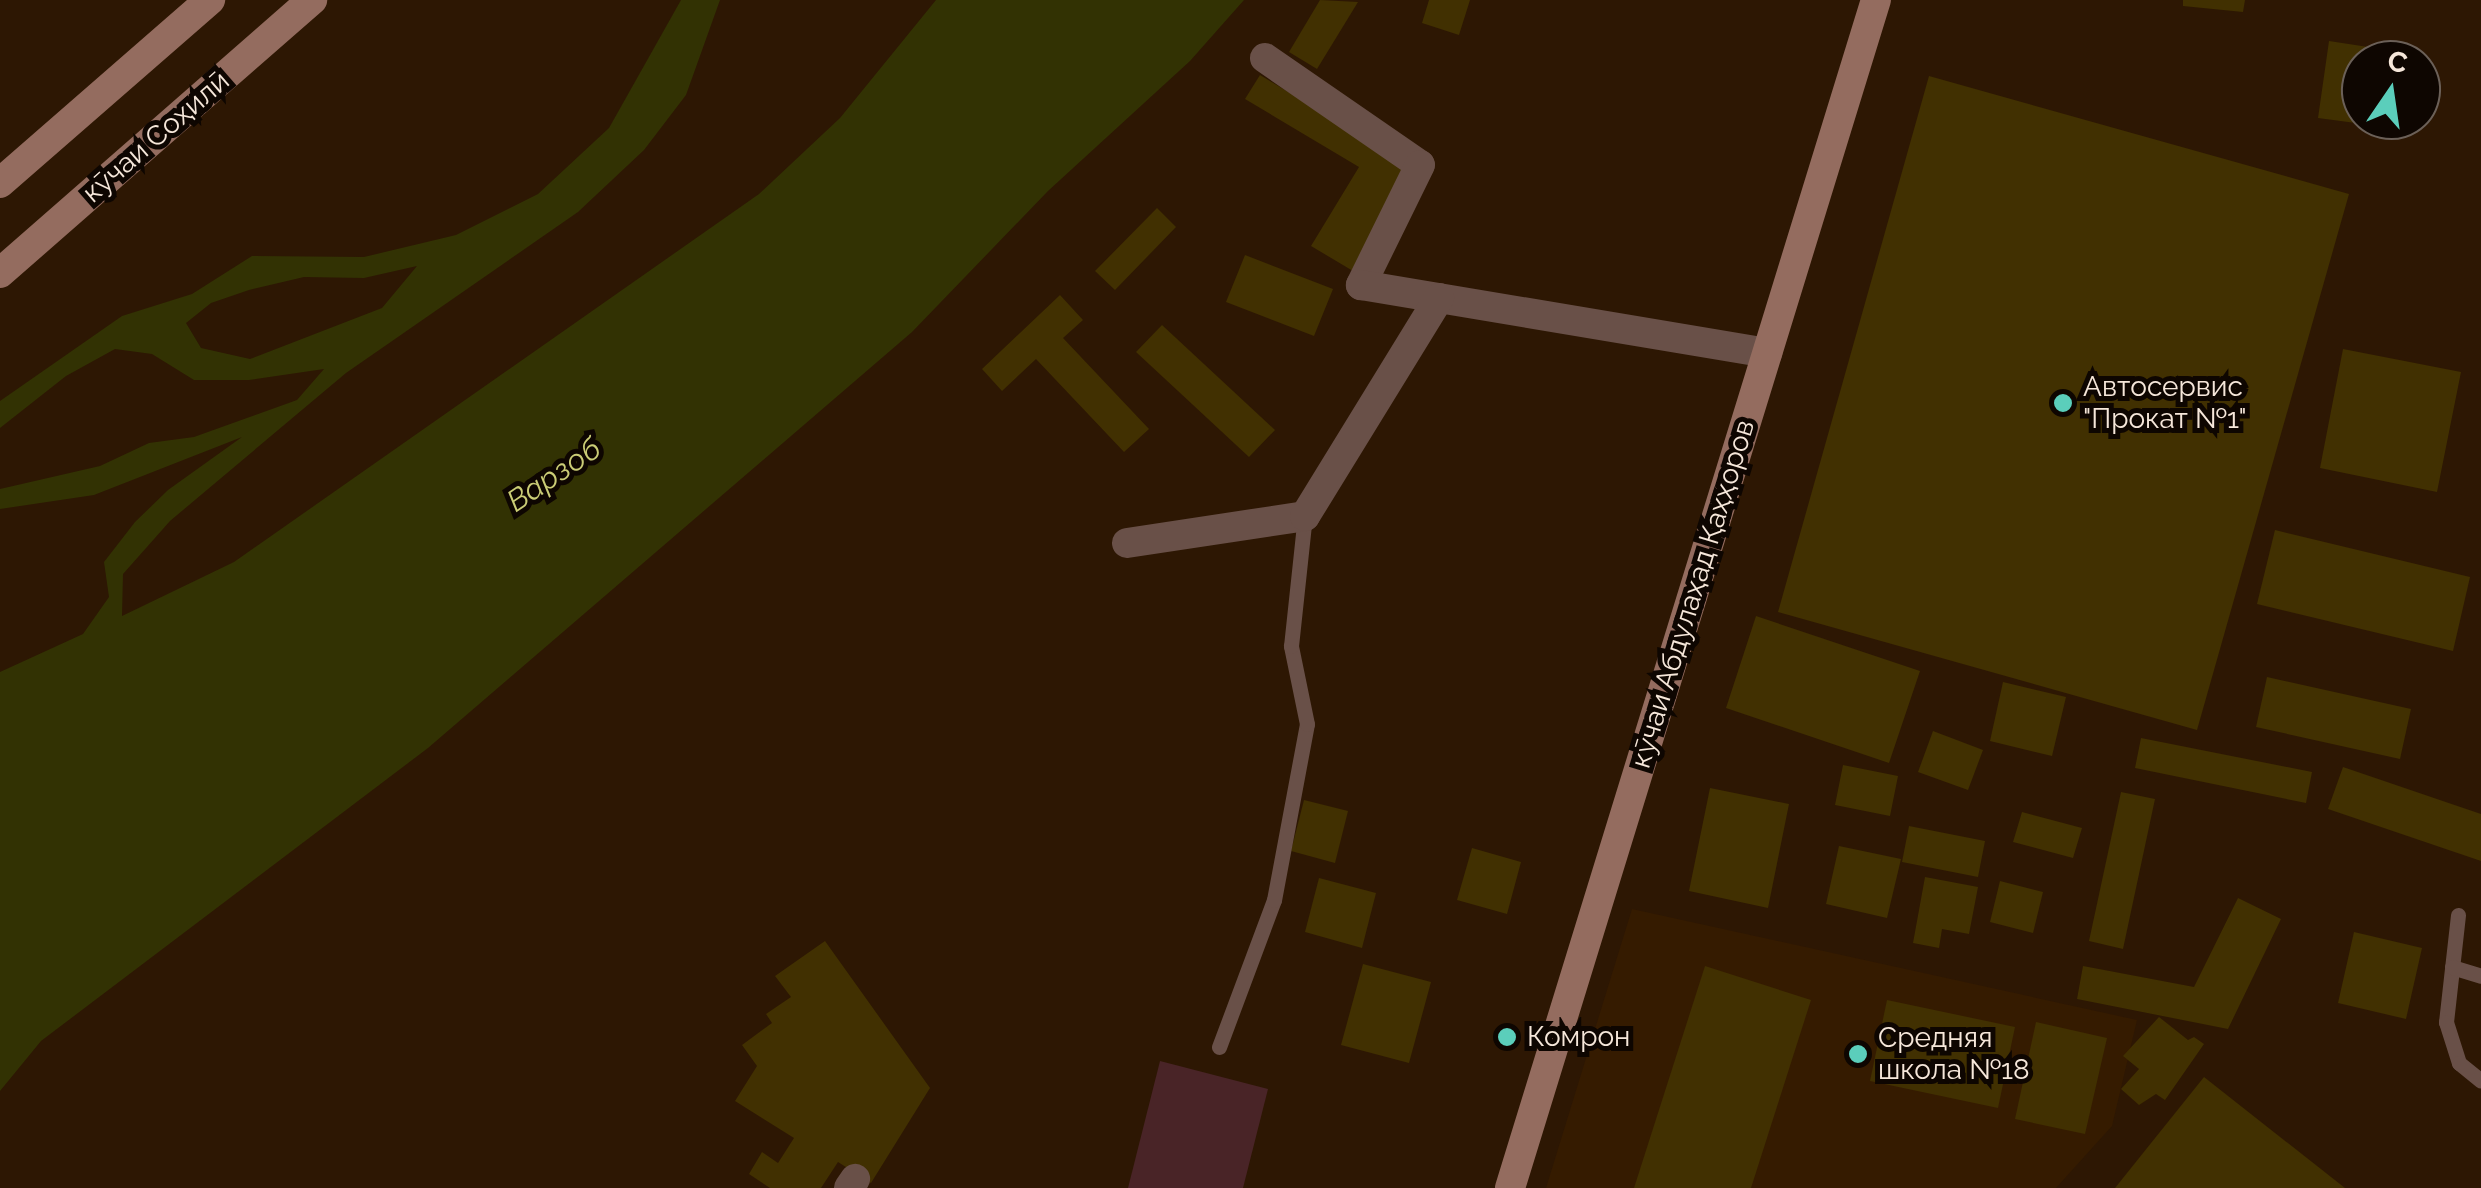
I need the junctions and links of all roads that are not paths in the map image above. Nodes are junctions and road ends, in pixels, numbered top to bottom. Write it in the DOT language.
graph roads {
  1 [pos="210,0"];
  2 [pos="312,0"];
  3 [pos="1876,0"];
  4 [pos="1266,58"];
  5 [pos="0,183"];
  6 [pos="0,273"];
  7 [pos="1438,298"];
  8 [pos="1768,353"];
  9 [pos="1305,516"];
  10 [pos="1127,544"];
  11 [pos="2458,915"];
  12 [pos="2452,967"];
  13 [pos="2481,976"];
  14 [pos="1219,1047"];
  15 [pos="2481,1081"];
  16 [pos="1510,1188"];
  1 -- 5 [label="main road"];
  2 -- 6 [label="main road, кӯчаи Соҳилӣ"];
  3 -- 8 [label="main road, кӯчаи Абдулаҳад Қаҳҳоров"];
  4 -- 7 [label="street"];
  7 -- 8 [label="street"];
  7 -- 9 [label="street"];
  8 -- 16 [label="main road, кӯчаи Абдулаҳад Қаҳҳоров"];
  9 -- 10 [label="street"];
  9 -- 14 [label="lane"];
  11 -- 12 [label="lane"];
  12 -- 13 [label="lane"];
  12 -- 15 [label="lane"];
}
